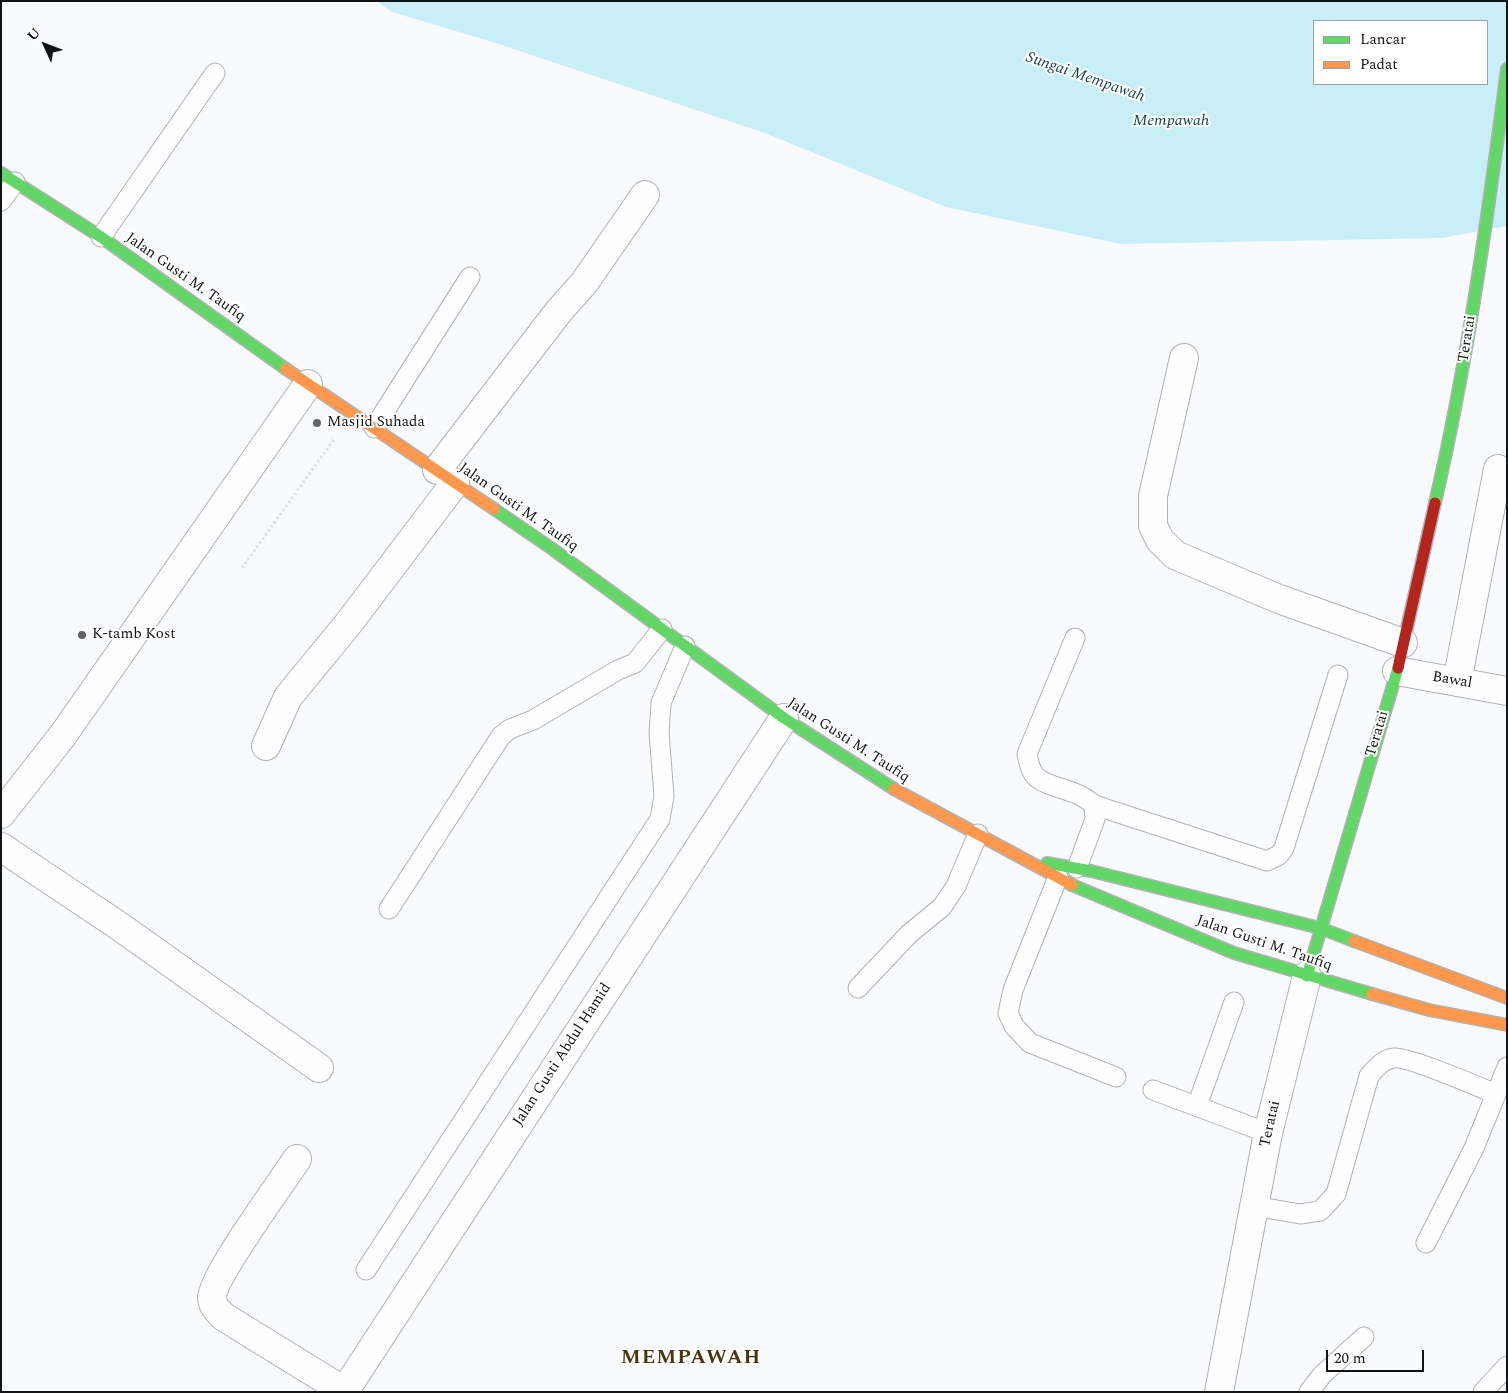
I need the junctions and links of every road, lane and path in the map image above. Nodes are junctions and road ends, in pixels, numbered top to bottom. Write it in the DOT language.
graph roads {
  1 [pos="1507,69"];
  2 [pos="215,73"];
  3 [pos="8,177"];
  4 [pos="645,195"];
  5 [pos="1,201"];
  6 [pos="101,237"];
  7 [pos="470,278"];
  8 [pos="1184,358"];
  9 [pos="308,384"];
  10 [pos="353,413"];
  11 [pos="374,428"];
  12 [pos="1498,469"];
  13 [pos="446,476"];
  14 [pos="242,568"];
  15 [pos="662,629"];
  16 [pos="1075,638"];
  17 [pos="1403,643"];
  18 [pos="685,646"];
  19 [pos="1397,671"];
  20 [pos="1338,675"];
  21 [pos="1457,682"];
  22 [pos="1507,691"];
  23 [pos="784,718"];
  24 [pos="266,746"];
  25 [pos="1094,805"];
  26 [pos="1,814"];
  27 [pos="978,834"];
  28 [pos="1,847"];
  29 [pos="1023,858"];
  30 [pos="1077,868"];
  31 [pos="1058,877"];
  32 [pos="389,909"];
  33 [pos="1320,928"];
  34 [pos="1307,976"];
  35 [pos="858,988"];
  36 [pos="1507,998"];
  37 [pos="1234,1002"];
  38 [pos="1507,1025"];
  39 [pos="1507,1067"];
  40 [pos="319,1068"];
  41 [pos="1116,1076"];
  42 [pos="1153,1090"];
  43 [pos="1496,1094"];
  44 [pos="1197,1106"];
  45 [pos="1268,1132"];
  46 [pos="297,1159"];
  47 [pos="1254,1206"];
  48 [pos="1426,1243"];
  49 [pos="366,1270"];
  50 [pos="1364,1337"];
  51 [pos="1507,1366"];
  52 [pos="344,1391"];
  53 [pos="1219,1392"];
  54 [pos="1309,1392"];
  55 [pos="1483,1392"];
  1 -- 17 [label="main road, Teratai"];
  2 -- 6 [label="lane"];
  3 -- 5 [label="lane"];
  3 -- 6 [label="main road, Jalan Gusti M. Taufiq"];
  4 -- 13 [label="street"];
  6 -- 9 [label="main road, Jalan Gusti M. Taufiq"];
  7 -- 11 [label="lane"];
  8 -- 17 [label="street"];
  9 -- 10 [label="main road, Jalan Gusti M. Taufiq"];
  9 -- 26 [label="street"];
  10 -- 11 [label="main road, Jalan Gusti M. Taufiq"];
  10 -- 14 [label="path"];
  11 -- 13 [label="main road, Jalan Gusti M. Taufiq"];
  12 -- 21 [label="street"];
  13 -- 15 [label="main road, Jalan Gusti M. Taufiq"];
  13 -- 24 [label="street"];
  15 -- 18 [label="main road, Jalan Gusti M. Taufiq"];
  15 -- 32 [label="lane"];
  16 -- 25 [label="lane"];
  17 -- 19 [label="main road, Teratai"];
  18 -- 23 [label="main road, Jalan Gusti M. Taufiq"];
  18 -- 49 [label="lane"];
  19 -- 21 [label="street, Bawal"];
  19 -- 33 [label="main road, Teratai"];
  20 -- 25 [label="lane"];
  21 -- 22 [label="street, Bawal"];
  23 -- 27 [label="main road, Jalan Gusti M. Taufiq"];
  23 -- 52 [label="street, Jalan Gusti Abdul Hamid"];
  25 -- 30 [label="lane"];
  27 -- 29 [label="main road, Jalan Gusti M. Taufiq"];
  27 -- 35 [label="lane"];
  28 -- 40 [label="street"];
  29 -- 30 [label="main road, Jalan Gusti M. Taufiq"];
  29 -- 31 [label="main road, Jalan Gusti M. Taufiq"];
  30 -- 33 [label="main road, Jalan Gusti M. Taufiq"];
  31 -- 34 [label="main road, Jalan Gusti M. Taufiq"];
  31 -- 41 [label="lane"];
  33 -- 34 [label="main road, Teratai"];
  33 -- 36 [label="main road, Jalan Gusti M. Taufiq"];
  34 -- 38 [label="main road, Jalan Gusti M. Taufiq"];
  34 -- 45 [label="street, Teratai"];
  37 -- 44 [label="lane"];
  39 -- 43 [label="lane"];
  42 -- 44 [label="lane"];
  43 -- 47 [label="lane"];
  43 -- 48 [label="lane"];
  44 -- 45 [label="lane"];
  45 -- 47 [label="street, Teratai"];
  46 -- 52 [label="street"];
  47 -- 53 [label="street, Teratai"];
  50 -- 54 [label="lane"];
  51 -- 55 [label="lane"];
}
